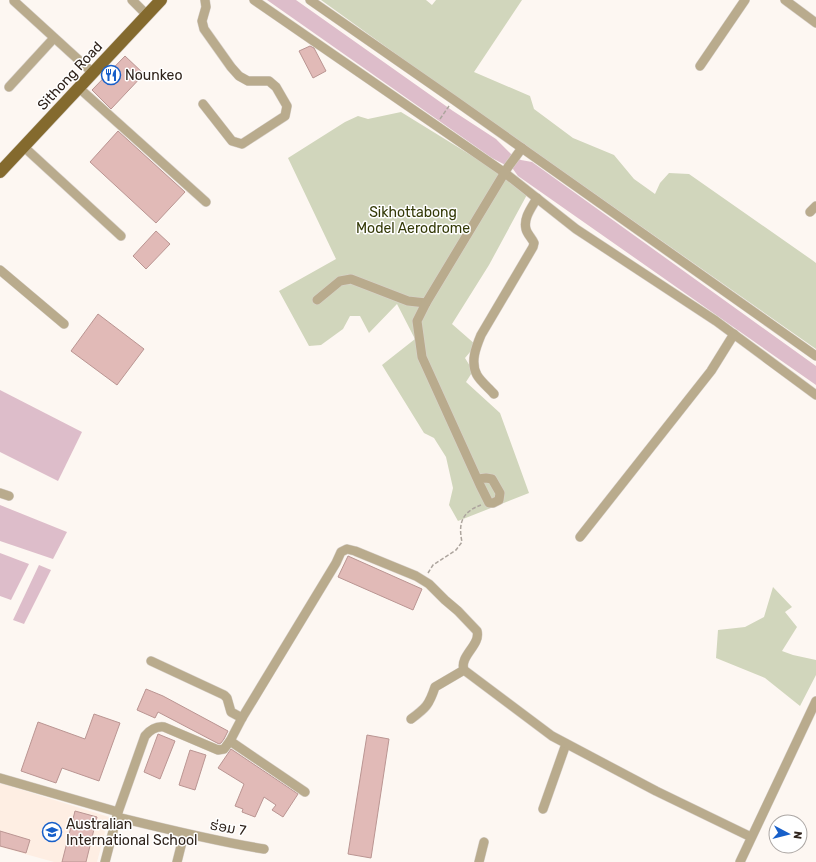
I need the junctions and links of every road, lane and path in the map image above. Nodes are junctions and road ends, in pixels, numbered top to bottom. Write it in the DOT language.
graph roads {
  1 [pos="14,0"];
  2 [pos="132,0"];
  3 [pos="161,0"];
  4 [pos="205,0"];
  5 [pos="254,0"];
  6 [pos="310,0"];
  7 [pos="745,0"];
  8 [pos="785,0"];
  9 [pos="147,15"];
  10 [pos="816,23"];
  11 [pos="54,38"];
  12 [pos="700,66"];
  13 [pos="93,73"];
  14 [pos="9,88"];
  15 [pos="79,88"];
  16 [pos="203,104"];
  17 [pos="450,105"];
  18 [pos="440,120"];
  19 [pos="24,147"];
  20 [pos="520,151"];
  21 [pos="507,170"];
  22 [pos="0,172"];
  23 [pos="537,198"];
  24 [pos="206,202"];
  25 [pos="121,236"];
  26 [pos="0,270"];
  27 [pos="317,300"];
  28 [pos="426,302"];
  29 [pos="64,324"];
  30 [pos="734,334"];
  31 [pos="816,356"];
  32 [pos="494,394"];
  33 [pos="816,395"];
  34 [pos="478,479"];
  35 [pos="489,502"];
  36 [pos="580,537"];
  37 [pos="423,580"];
  38 [pos="151,661"];
  39 [pos="464,670"];
  40 [pos="816,701"];
  41 [pos="242,718"];
  42 [pos="411,720"];
  43 [pos="230,741"];
  44 [pos="566,744"];
  45 [pos="0,778"];
  46 [pos="305,792"];
  47 [pos="542,809"];
  48 [pos="118,814"];
  49 [pos="184,834"];
  50 [pos="751,837"];
  51 [pos="484,842"];
  52 [pos="264,849"];
  53 [pos="105,862"];
  54 [pos="177,862"];
  55 [pos="479,862"];
  56 [pos="740,862"];
  1 -- 11 [label="street"];
  2 -- 9 [label="street"];
  3 -- 9 [label="main road, Sithong Road"];
  4 -- 16 [label="street"];
  5 -- 21 [label="street"];
  6 -- 20 [label="street"];
  7 -- 12 [label="street"];
  8 -- 10 [label="street"];
  9 -- 13 [label="main road, Sithong Road"];
  11 -- 13 [label="street"];
  11 -- 14 [label="street"];
  13 -- 15 [label="main road, Sithong Road"];
  15 -- 19 [label="main road, Sithong Road"];
  15 -- 24 [label="street"];
  17 -- 18 [label="path"];
  19 -- 22 [label="main road, Sithong Road"];
  19 -- 25 [label="street"];
  20 -- 21 [label="street"];
  20 -- 31 [label="street"];
  21 -- 23 [label="street"];
  21 -- 28 [label="street"];
  23 -- 30 [label="street"];
  23 -- 32 [label="street"];
  26 -- 29 [label="street"];
  27 -- 28 [label="street"];
  28 -- 34 [label="street"];
  30 -- 33 [label="street"];
  30 -- 36 [label="street"];
  34 -- 35 [label="street"];
  34 -- 35 [label="street"];
  35 -- 37 [label="path"];
  37 -- 39 [label="street"];
  37 -- 41 [label="street"];
  38 -- 41 [label="street"];
  39 -- 42 [label="street"];
  39 -- 44 [label="street"];
  40 -- 50 [label="street"];
  41 -- 43 [label="street"];
  43 -- 46 [label="street"];
  43 -- 48 [label="street"];
  44 -- 47 [label="street"];
  44 -- 50 [label="street"];
  45 -- 48 [label="street, ຮ່ອມ 7"];
  48 -- 49 [label="street, ຮ່ອມ 7"];
  48 -- 53 [label="street"];
  49 -- 52 [label="street, ຮ່ອມ 7"];
  49 -- 54 [label="street"];
  50 -- 56 [label="street"];
  51 -- 55 [label="street"];
}
